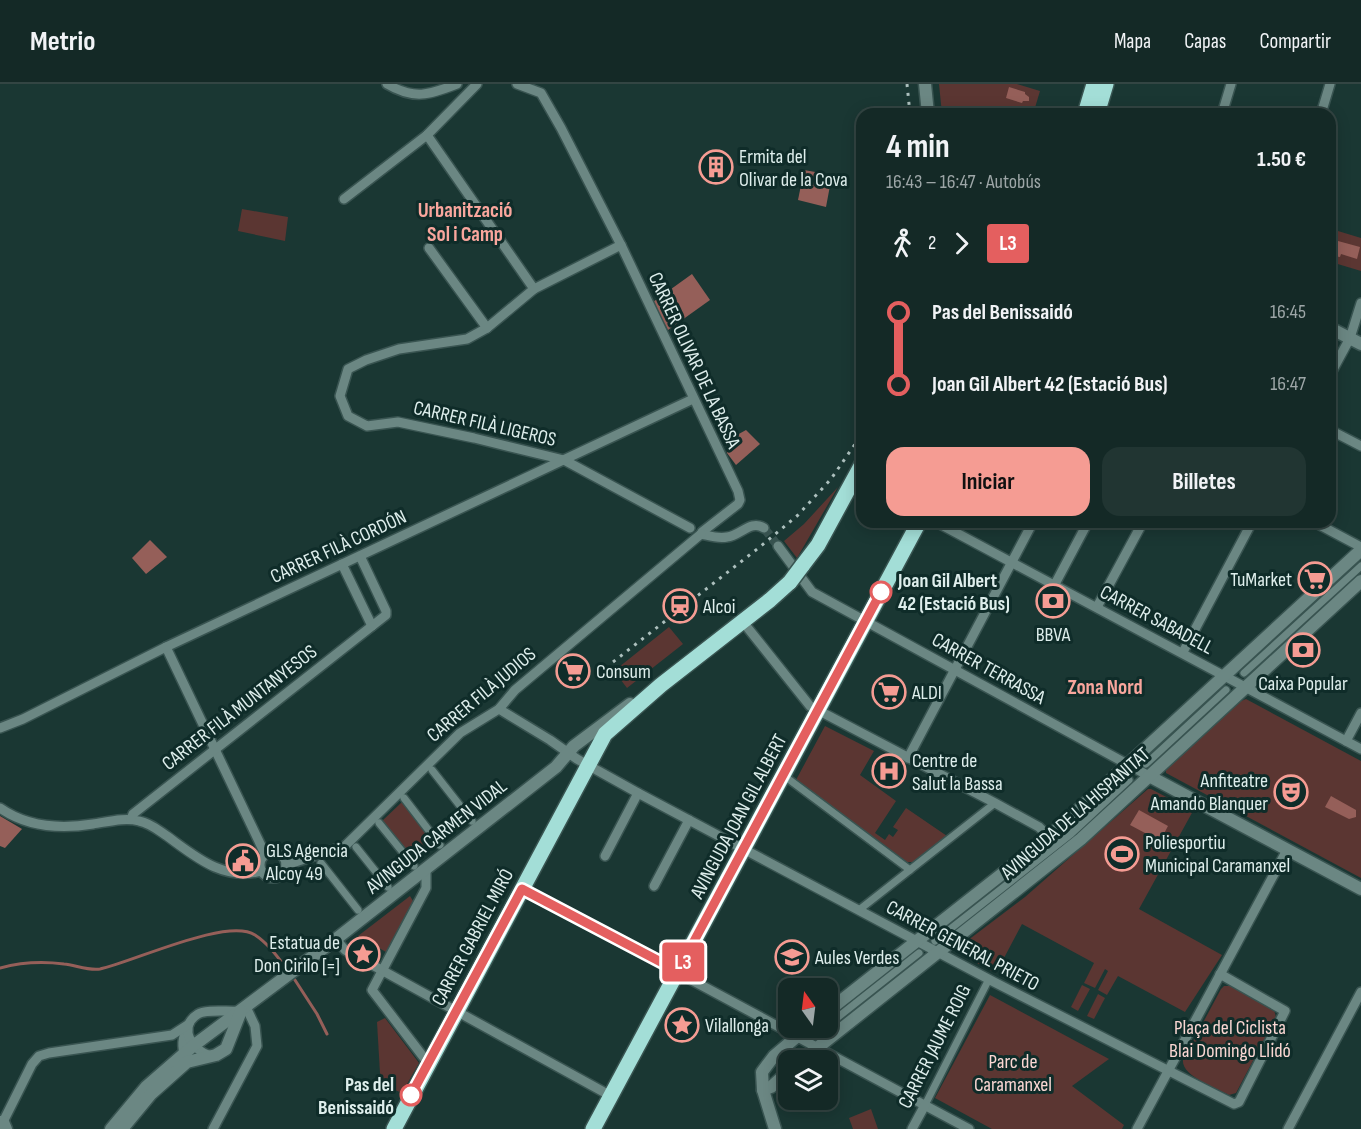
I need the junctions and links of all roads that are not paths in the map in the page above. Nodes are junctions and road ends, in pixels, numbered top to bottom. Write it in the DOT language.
graph roads {
  1 [pos="387,84"];
  2 [pos="457,84"];
  3 [pos="477,84"];
  4 [pos="518,84"];
  5 [pos="526,84"];
  6 [pos="925,84"];
  7 [pos="1094,84"];
  8 [pos="1106,84"];
  9 [pos="1231,84"];
  10 [pos="1330,84"];
  11 [pos="541,93"];
  12 [pos="927,108"];
  13 [pos="1087,108"];
  14 [pos="1099,108"];
  15 [pos="1224,108"];
  16 [pos="1323,108"];
  17 [pos="428,135"];
  18 [pos="344,199"];
  19 [pos="621,245"];
  20 [pos="429,248"];
  21 [pos="534,289"];
  22 [pos="1361,303"];
  23 [pos="487,328"];
  24 [pos="1336,331"];
  25 [pos="1355,341"];
  26 [pos="1336,367"];
  27 [pos="693,399"];
  28 [pos="1336,433"];
  29 [pos="1361,446"];
  30 [pos="564,460"];
  31 [pos="856,475"];
  32 [pos="738,491"];
  33 [pos="764,528"];
  34 [pos="916,528"];
  35 [pos="947,528"];
  36 [pos="1030,528"];
  37 [pos="1085,528"];
  38 [pos="1140,528"];
  39 [pos="1249,528"];
  40 [pos="1324,528"];
  41 [pos="700,535"];
  42 [pos="778,546"];
  43 [pos="1361,549"];
  44 [pos="360,556"];
  45 [pos="1011,562"];
  46 [pos="342,564"];
  47 [pos="1361,566"];
  48 [pos="1361,581"];
  49 [pos="1055,584"];
  50 [pos="1097,607"];
  51 [pos="866,621"];
  52 [pos="743,622"];
  53 [pos="372,626"];
  54 [pos="166,647"];
  55 [pos="1183,652"];
  56 [pos="955,670"];
  57 [pos="1244,674"];
  58 [pos="1224,675"];
  59 [pos="673,676"];
  60 [pos="1245,688"];
  61 [pos="1226,690"];
  62 [pos="499,709"];
  63 [pos="818,710"];
  64 [pos="1361,713"];
  65 [pos="0,728"];
  66 [pos="1346,741"];
  67 [pos="216,748"];
  68 [pos="1361,749"];
  69 [pos="567,752"];
  70 [pos="908,758"];
  71 [pos="1127,764"];
  72 [pos="1146,764"];
  73 [pos="587,765"];
  74 [pos="432,770"];
  75 [pos="783,775"];
  76 [pos="1149,776"];
  77 [pos="1129,780"];
  78 [pos="638,793"];
  79 [pos="404,798"];
  80 [pos="995,803"];
  81 [pos="0,808"];
  82 [pos="131,819"];
  83 [pos="689,820"];
  84 [pos="472,821"];
  85 [pos="379,822"];
  86 [pos="1048,837"];
  87 [pos="440,845"];
  88 [pos="356,847"];
  89 [pos="744,849"];
  90 [pos="1287,850"];
  91 [pos="265,854"];
  92 [pos="605,856"];
  93 [pos="321,863"];
  94 [pos="286,865"];
  95 [pos="420,868"];
  96 [pos="910,870"];
  97 [pos="262,871"];
  98 [pos="388,886"];
  99 [pos="654,886"];
  100 [pos="522,889"];
  101 [pos="1361,890"];
  102 [pos="358,910"];
  103 [pos="859,910"];
  104 [pos="336,939"];
  105 [pos="918,946"];
  106 [pos="936,946"];
  107 [pos="382,971"];
  108 [pos="678,971"];
  109 [pos="1220,974"];
  110 [pos="989,980"];
  111 [pos="1361,992"];
  112 [pos="838,1004"];
  113 [pos="243,1009"];
  114 [pos="456,1011"];
  115 [pos="215,1012"];
  116 [pos="838,1016"];
  117 [pos="225,1021"];
  118 [pos="778,1026"];
  119 [pos="189,1027"];
  120 [pos="230,1038"];
  121 [pos="794,1038"];
  122 [pos="800,1038"];
  123 [pos="818,1047"];
  124 [pos="188,1050"];
  125 [pos="814,1050"];
  126 [pos="210,1056"];
  127 [pos="428,1063"];
  128 [pos="1167,1071"];
  129 [pos="778,1081"];
  130 [pos="763,1090"];
  131 [pos="611,1096"];
  132 [pos="925,1105"];
  133 [pos="3,1124"];
  134 [pos="111,1129"];
  135 [pos="122,1129"];
  136 [pos="213,1129"];
  137 [pos="394,1129"];
  138 [pos="593,1129"];
  139 [pos="775,1129"];
  140 [pos="912,1129"];
  141 [pos="969,1129"];
  142 [pos="1137,1129"];
  143 [pos="1288,1129"];
  1 -- 2 [label="street"];
  3 -- 17 [label="street"];
  4 -- 11 [label="street"];
  5 -- 11 [label="street"];
  6 -- 12 [label="street"];
  7 -- 13 [label="main road"];
  8 -- 14 [label="main road"];
  9 -- 15 [label="street"];
  10 -- 16 [label="street"];
  11 -- 19 [label="street, CARRER OLIVAR DE LA BASSA"];
  17 -- 18 [label="street"];
  17 -- 21 [label="street"];
  19 -- 21 [label="street"];
  19 -- 27 [label="street, CARRER OLIVAR DE LA BASSA"];
  20 -- 23 [label="street"];
  21 -- 23 [label="street"];
  22 -- 25 [label="street"];
  23 -- 30 [label="street, CARRER FILÀ LIGEROS"];
  24 -- 25 [label="street"];
  25 -- 26 [label="street"];
  27 -- 30 [label="street, CARRER FILÀ CORDÓN"];
  27 -- 32 [label="street, CARRER OLIVAR DE LA BASSA"];
  28 -- 29 [label="street"];
  30 -- 41 [label="street, CARRER FILÀ LIGEROS"];
  30 -- 44 [label="street, CARRER FILÀ CORDÓN"];
  31 -- 52 [label="main road, CARRER GABRIEL MIRÓ, bridge"];
  32 -- 41 [label="street, CARRER FILÀ JUDIOS"];
  33 -- 41 [label="street"];
  34 -- 51 [label="main road, AVINGUDA JOAN GIL ALBERT"];
  35 -- 45 [label="street, CARRER SABADELL"];
  36 -- 45 [label="street"];
  37 -- 49 [label="street"];
  38 -- 50 [label="street"];
  39 -- 55 [label="street"];
  40 -- 43 [label="street"];
  41 -- 62 [label="street, CARRER FILÀ JUDIOS"];
  42 -- 51 [label="street"];
  43 -- 58 [label="street, AVINGUDA DE LA HISPANITAT"];
  44 -- 46 [label="street, CARRER FILÀ CORDÓN"];
  44 -- 53 [label="street, CARRER FILÀ MUNTANYESOS"];
  45 -- 49 [label="street, CARRER SABADELL"];
  45 -- 56 [label="street"];
  46 -- 53 [label="street"];
  46 -- 54 [label="street, CARRER FILÀ CORDÓN"];
  47 -- 57 [label="street"];
  48 -- 60 [label="street, AVINGUDA DE LA HISPANITAT"];
  49 -- 50 [label="street, CARRER SABADELL"];
  50 -- 55 [label="street, CARRER SABADELL"];
  51 -- 56 [label="street, CARRER TERRASSA"];
  51 -- 63 [label="main road, AVINGUDA JOAN GIL ALBERT"];
  52 -- 59 [label="main road, CARRER GABRIEL MIRÓ"];
  52 -- 63 [label="street"];
  53 -- 67 [label="street, CARRER FILÀ MUNTANYESOS"];
  54 -- 65 [label="street, CARRER FILÀ CORDÓN"];
  54 -- 67 [label="street"];
  55 -- 58 [label="street, CARRER SABADELL"];
  56 -- 70 [label="street"];
  56 -- 71 [label="street, CARRER TERRASSA"];
  58 -- 60 [label="street, CARRER SABADELL"];
  58 -- 71 [label="street, AVINGUDA DE LA HISPANITAT"];
  59 -- 69 [label="street, AVINGUDA CARMEN VIDAL"];
  59 -- 73 [label="main road, CARRER GABRIEL MIRÓ"];
  60 -- 66 [label="street, CARRER SABADELL"];
  60 -- 76 [label="street, AVINGUDA DE LA HISPANITAT"];
  61 -- 72 [label="street, AVINGUDA DE LA HISPANITAT"];
  62 -- 69 [label="street, CARRER GENERAL PRIETO"];
  62 -- 94 [label="street, CARRER FILÀ JUDIOS"];
  63 -- 70 [label="street"];
  63 -- 75 [label="main road, AVINGUDA JOAN GIL ALBERT"];
  64 -- 66 [label="street"];
  66 -- 68 [label="street, CARRER SABADELL"];
  67 -- 82 [label="street, CARRER FILÀ MUNTANYESOS"];
  67 -- 91 [label="street"];
  69 -- 73 [label="street, CARRER GENERAL PRIETO"];
  69 -- 95 [label="street, AVINGUDA CARMEN VIDAL"];
  70 -- 80 [label="street"];
  71 -- 76 [label="street, CARRER TERRASSA"];
  71 -- 86 [label="street, AVINGUDA DE LA HISPANITAT"];
  73 -- 78 [label="street, CARRER GENERAL PRIETO"];
  73 -- 100 [label="main road, CARRER GABRIEL MIRÓ"];
  74 -- 84 [label="street"];
  75 -- 89 [label="main road, AVINGUDA JOAN GIL ALBERT"];
  75 -- 96 [label="street"];
  76 -- 90 [label="street"];
  76 -- 106 [label="street, AVINGUDA DE LA HISPANITAT"];
  77 -- 106 [label="street, AVINGUDA DE LA HISPANITAT"];
  78 -- 83 [label="street, CARRER GENERAL PRIETO"];
  78 -- 92 [label="street"];
  79 -- 87 [label="street"];
  80 -- 86 [label="street"];
  80 -- 96 [label="street"];
  81 -- 82 [label="street"];
  82 -- 97 [label="street"];
  83 -- 89 [label="street, CARRER GENERAL PRIETO"];
  83 -- 99 [label="street"];
  85 -- 95 [label="street"];
  86 -- 105 [label="street, AVINGUDA DE LA HISPANITAT"];
  88 -- 98 [label="street"];
  89 -- 103 [label="street, CARRER GENERAL PRIETO"];
  89 -- 108 [label="main road, AVINGUDA JOAN GIL ALBERT"];
  90 -- 101 [label="street"];
  90 -- 109 [label="street"];
  91 -- 94 [label="street"];
  91 -- 97 [label="street"];
  93 -- 102 [label="street"];
  94 -- 97 [label="street"];
  95 -- 104 [label="street, AVINGUDA CARMEN VIDAL"];
  95 -- 107 [label="street"];
  96 -- 103 [label="street"];
  100 -- 108 [label="street"];
  100 -- 114 [label="main road, CARRER GABRIEL MIRÓ"];
  103 -- 105 [label="street, CARRER GENERAL PRIETO"];
  104 -- 107 [label="street"];
  104 -- 113 [label="street, AVINGUDA CARMEN VIDAL"];
  105 -- 106 [label="street, CARRER GENERAL PRIETO"];
  105 -- 112 [label="street, AVINGUDA DE LA HISPANITAT"];
  105 -- 116 [label="street, AVINGUDA DE LA HISPANITAT"];
  106 -- 110 [label="street, CARRER GENERAL PRIETO"];
  106 -- 123 [label="street, AVINGUDA DE LA HISPANITAT"];
  107 -- 114 [label="street"];
  107 -- 127 [label="street"];
  108 -- 118 [label="street"];
  108 -- 131 [label="main road, AVINGUDA JOAN GIL ALBERT"];
  109 -- 128 [label="street"];
  109 -- 128 [label="street"];
  110 -- 128 [label="street, CARRER GENERAL PRIETO"];
  110 -- 132 [label="street, CARRER JAUME ROIG"];
  111 -- 143 [label="street"];
  113 -- 115 [label="street"];
  113 -- 117 [label="street, AVINGUDA CARMEN VIDAL"];
  113 -- 120 [label="street"];
  113 -- 136 [label="street"];
  114 -- 127 [label="main road, CARRER GABRIEL MIRÓ"];
  114 -- 131 [label="street"];
  115 -- 117 [label="street"];
  115 -- 119 [label="street"];
  117 -- 120 [label="street"];
  117 -- 124 [label="street, AVINGUDA CARMEN VIDAL"];
  119 -- 124 [label="street"];
  119 -- 133 [label="street"];
  120 -- 126 [label="street"];
  121 -- 130 [label="street, AVINGUDA DE LA HISPANITAT"];
  122 -- 123 [label="street"];
  123 -- 125 [label="street, AVINGUDA DE LA HISPANITAT"];
  123 -- 132 [label="street"];
  124 -- 126 [label="street"];
  124 -- 134 [label="street, AVINGUDA CARMEN VIDAL"];
  126 -- 135 [label="street"];
  127 -- 137 [label="main road, CARRER GABRIEL MIRÓ"];
  128 -- 142 [label="street"];
  129 -- 130 [label="street"];
  130 -- 139 [label="street"];
  131 -- 138 [label="main road, AVINGUDA JOAN GIL ALBERT"];
  132 -- 140 [label="street, CARRER JAUME ROIG"];
  132 -- 141 [label="street"];
}
